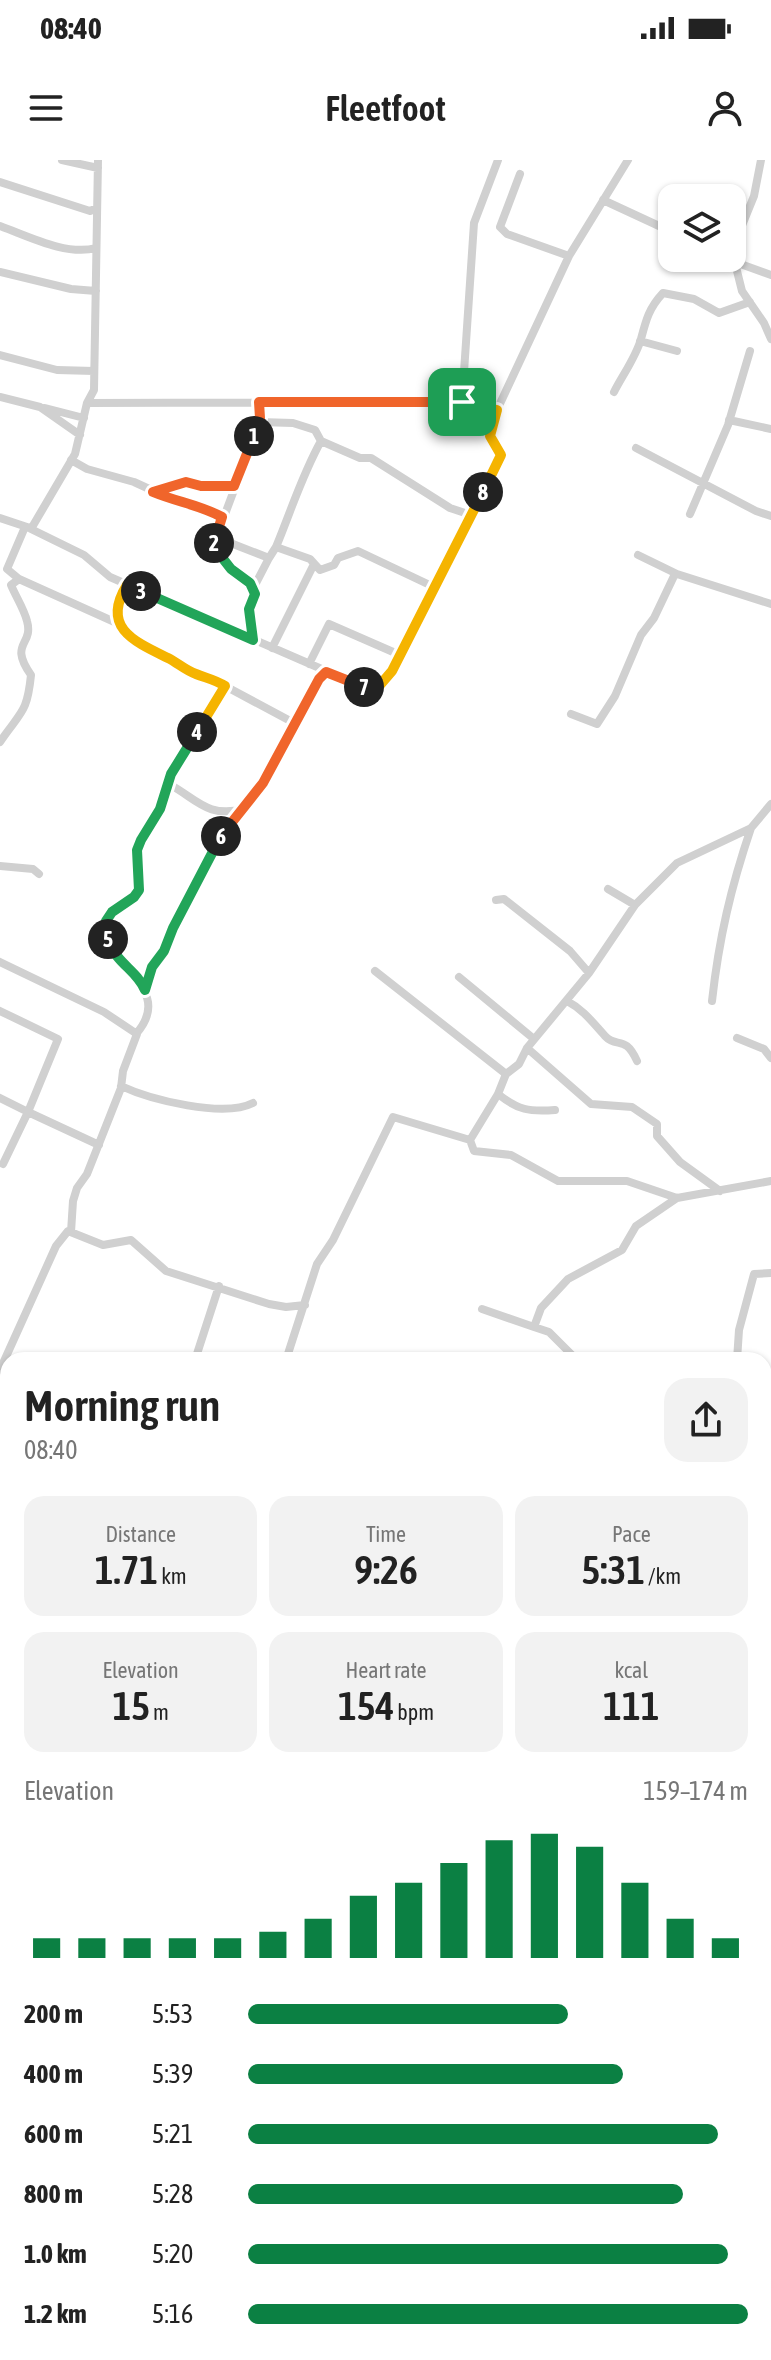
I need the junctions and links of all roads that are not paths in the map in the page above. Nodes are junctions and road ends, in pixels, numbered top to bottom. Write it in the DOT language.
graph roads {
  1 [pos="62,160"];
  2 [pos="498,160"];
  3 [pos="628,160"];
  4 [pos="761,160"];
  5 [pos="98,164"];
  6 [pos="520,174"];
  7 [pos="0,182"];
  8 [pos="603,200"];
  9 [pos="97,208"];
  10 [pos="746,216"];
  11 [pos="0,226"];
  12 [pos="658,226"];
  13 [pos="96,248"];
  14 [pos="569,256"];
  15 [pos="746,266"];
  16 [pos="0,272"];
  17 [pos="737,272"];
  18 [pos="771,275"];
  19 [pos="96,291"];
  20 [pos="750,302"];
  21 [pos="771,339"];
  22 [pos="640,341"];
  23 [pos="677,351"];
  24 [pos="750,351"];
  25 [pos="0,355"];
  26 [pos="94,371"];
  27 [pos="614,392"];
  28 [pos="0,397"];
  29 [pos="259,402"];
  30 [pos="462,402"];
  31 [pos="87,403"];
  32 [pos="40,407"];
  33 [pos="497,410"];
  34 [pos="84,418"];
  35 [pos="729,420"];
  36 [pos="259,422"];
  37 [pos="771,429"];
  38 [pos="80,435"];
  39 [pos="321,441"];
  40 [pos="636,448"];
  41 [pos="71,460"];
  42 [pos="704,484"];
  43 [pos="234,486"];
  44 [pos="153,492"];
  45 [pos="690,514"];
  46 [pos="471,515"];
  47 [pos="771,516"];
  48 [pos="222,517"];
  49 [pos="0,518"];
  50 [pos="28,528"];
  51 [pos="217,531"];
  52 [pos="276,547"];
  53 [pos="638,555"];
  54 [pos="269,558"];
  55 [pos="314,564"];
  56 [pos="677,574"];
  57 [pos="19,579"];
  58 [pos="127,585"];
  59 [pos="434,587"];
  60 [pos="253,589"];
  61 [pos="771,604"];
  62 [pos="119,624"];
  63 [pos="253,640"];
  64 [pos="272,648"];
  65 [pos="400,655"];
  66 [pos="309,664"];
  67 [pos="326,672"];
  68 [pos="225,686"];
  69 [pos="571,714"];
  70 [pos="296,724"];
  71 [pos="0,742"];
  72 [pos="169,784"];
  73 [pos="771,804"];
  74 [pos="244,809"];
  75 [pos="751,828"];
  76 [pos="0,866"];
  77 [pos="39,874"];
  78 [pos="608,889"];
  79 [pos="496,900"];
  80 [pos="635,905"];
  81 [pos="0,962"];
  82 [pos="375,971"];
  83 [pos="589,973"];
  84 [pos="459,977"];
  85 [pos="145,990"];
  86 [pos="567,1001"];
  87 [pos="712,1001"];
  88 [pos="0,1011"];
  89 [pos="136,1034"];
  90 [pos="737,1038"];
  91 [pos="534,1039"];
  92 [pos="527,1048"];
  93 [pos="771,1058"];
  94 [pos="637,1061"];
  95 [pos="506,1074"];
  96 [pos="121,1086"];
  97 [pos="498,1094"];
  98 [pos="0,1098"];
  99 [pos="253,1103"];
  100 [pos="555,1110"];
  101 [pos="28,1112"];
  102 [pos="470,1140"];
  103 [pos="99,1145"];
  104 [pos="3,1164"];
  105 [pos="771,1181"];
  106 [pos="720,1191"];
  107 [pos="677,1198"];
  108 [pos="71,1232"];
  109 [pos="771,1273"];
  110 [pos="219,1286"];
  111 [pos="305,1305"];
  112 [pos="482,1309"];
  113 [pos="534,1327"];
  114 [pos="8,1352"];
  115 [pos="198,1352"];
  116 [pos="289,1352"];
  117 [pos="569,1352"];
  118 [pos="738,1352"];
  1 -- 5 [label="street"];
  2 -- 30 [label="street"];
  3 -- 8 [label="street"];
  4 -- 10 [label="street"];
  5 -- 9 [label="street"];
  6 -- 14 [label="street"];
  7 -- 9 [label="street"];
  8 -- 12 [label="street"];
  8 -- 14 [label="street"];
  9 -- 13 [label="street"];
  11 -- 13 [label="street"];
  13 -- 19 [label="street"];
  14 -- 33 [label="street"];
  15 -- 18 [label="street"];
  16 -- 19 [label="street"];
  17 -- 20 [label="street"];
  19 -- 26 [label="street"];
  20 -- 21 [label="street"];
  20 -- 22 [label="street"];
  22 -- 23 [label="street"];
  22 -- 27 [label="street"];
  24 -- 35 [label="street"];
  25 -- 26 [label="street"];
  26 -- 31 [label="street"];
  28 -- 32 [label="street"];
  29 -- 30 [label="street"];
  29 -- 31 [label="street"];
  29 -- 36 [label="street"];
  30 -- 33 [label="street"];
  31 -- 34 [label="street"];
  32 -- 34 [label="street"];
  32 -- 38 [label="street"];
  33 -- 46 [label="street"];
  34 -- 38 [label="street"];
  35 -- 37 [label="street"];
  35 -- 42 [label="street"];
  36 -- 39 [label="street"];
  36 -- 43 [label="street"];
  38 -- 41 [label="street"];
  39 -- 46 [label="street"];
  39 -- 52 [label="street"];
  40 -- 42 [label="street"];
  41 -- 44 [label="street"];
  41 -- 50 [label="street"];
  42 -- 45 [label="street"];
  42 -- 47 [label="street"];
  43 -- 44 [label="street"];
  43 -- 48 [label="street"];
  44 -- 48 [label="street"];
  46 -- 59 [label="street"];
  48 -- 51 [label="street"];
  49 -- 50 [label="street"];
  50 -- 57 [label="street"];
  50 -- 58 [label="street"];
  51 -- 54 [label="street"];
  51 -- 60 [label="street"];
  52 -- 54 [label="street"];
  52 -- 55 [label="street"];
  53 -- 56 [label="street"];
  54 -- 60 [label="street"];
  55 -- 59 [label="street"];
  55 -- 64 [label="street"];
  56 -- 61 [label="street"];
  56 -- 69 [label="street"];
  57 -- 62 [label="street"];
  57 -- 71 [label="street"];
  58 -- 62 [label="street"];
  58 -- 63 [label="street"];
  59 -- 65 [label="street"];
  60 -- 63 [label="street"];
  62 -- 68 [label="street"];
  63 -- 64 [label="street"];
  64 -- 66 [label="street"];
  65 -- 66 [label="street"];
  65 -- 67 [label="street"];
  66 -- 67 [label="street"];
  67 -- 70 [label="street"];
  68 -- 70 [label="street"];
  68 -- 72 [label="street"];
  70 -- 74 [label="street"];
  72 -- 74 [label="street"];
  72 -- 85 [label="street"];
  73 -- 75 [label="street"];
  74 -- 85 [label="street"];
  75 -- 80 [label="street"];
  75 -- 87 [label="street"];
  76 -- 77 [label="street"];
  78 -- 80 [label="street"];
  79 -- 83 [label="street"];
  80 -- 83 [label="street"];
  81 -- 89 [label="street"];
  82 -- 95 [label="street"];
  83 -- 86 [label="street"];
  84 -- 91 [label="street"];
  85 -- 89 [label="street"];
  86 -- 91 [label="street"];
  86 -- 94 [label="street"];
  88 -- 101 [label="street"];
  89 -- 96 [label="street"];
  90 -- 93 [label="street"];
  91 -- 92 [label="street"];
  92 -- 95 [label="street"];
  92 -- 106 [label="street"];
  95 -- 97 [label="street"];
  96 -- 99 [label="street"];
  96 -- 103 [label="street"];
  97 -- 100 [label="street"];
  97 -- 102 [label="street"];
  98 -- 101 [label="street"];
  101 -- 103 [label="street"];
  101 -- 104 [label="street"];
  102 -- 107 [label="street"];
  102 -- 111 [label="street"];
  103 -- 108 [label="street"];
  105 -- 106 [label="street"];
  106 -- 107 [label="street"];
  107 -- 113 [label="street"];
  108 -- 110 [label="street"];
  108 -- 114 [label="street"];
  109 -- 118 [label="street"];
  110 -- 111 [label="street"];
  110 -- 115 [label="street"];
  111 -- 116 [label="street"];
  112 -- 113 [label="street"];
  113 -- 117 [label="street"];
}
